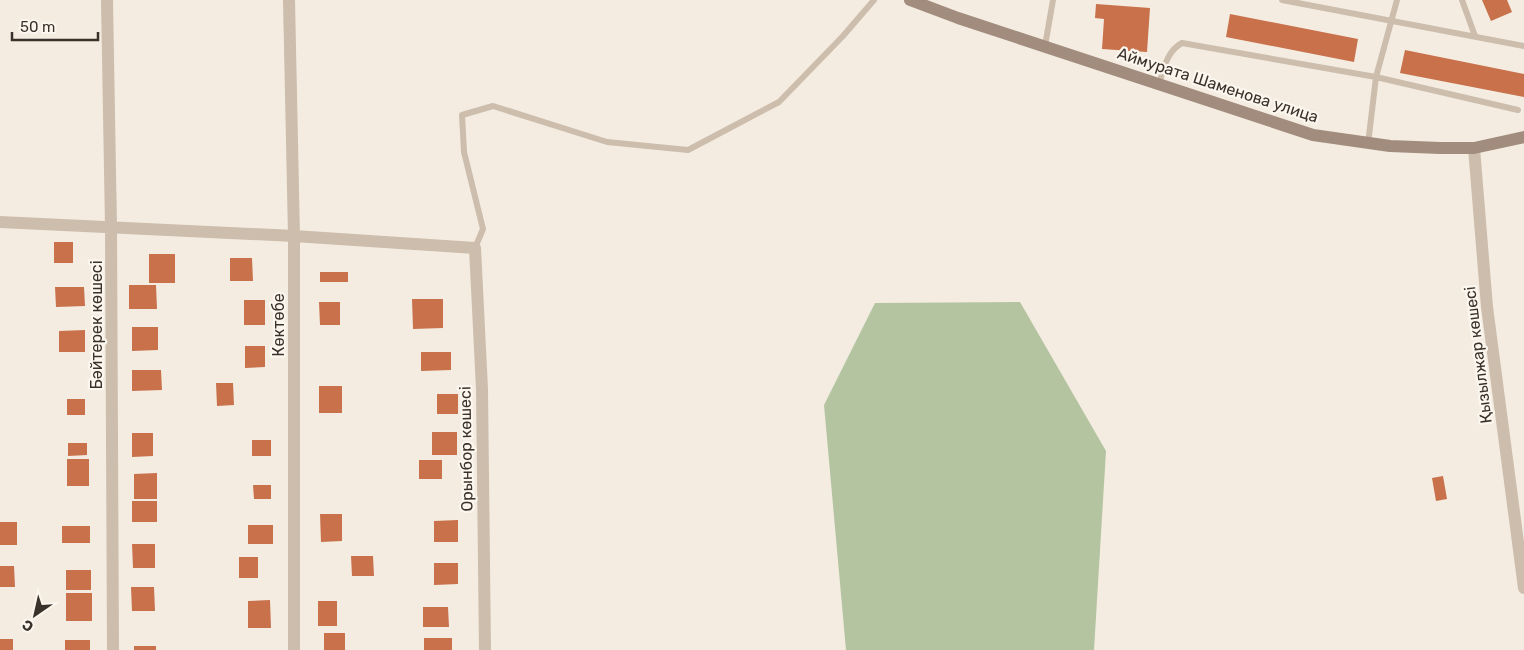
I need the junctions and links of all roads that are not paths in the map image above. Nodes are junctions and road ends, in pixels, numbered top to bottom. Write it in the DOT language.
graph roads {
  1 [pos="107,0"];
  2 [pos="289,0"];
  3 [pos="874,0"];
  4 [pos="910,0"];
  5 [pos="1053,0"];
  6 [pos="1282,0"];
  7 [pos="1397,0"];
  8 [pos="1462,0"];
  9 [pos="1392,19"];
  10 [pos="1475,36"];
  11 [pos="1045,46"];
  12 [pos="1524,46"];
  13 [pos="1376,77"];
  14 [pos="1159,84"];
  15 [pos="1518,110"];
  16 [pos="1524,137"];
  17 [pos="1368,144"];
  18 [pos="1474,148"];
  19 [pos="0,222"];
  20 [pos="111,227"];
  21 [pos="294,236"];
  22 [pos="475,248"];
  23 [pos="1524,588"];
  24 [pos="114,650"];
  25 [pos="294,650"];
  26 [pos="485,650"];
  1 -- 20 [label="street, Бәйтерек көшесі"];
  2 -- 21 [label="street, Көктөбе"];
  3 -- 22 [label="lane"];
  4 -- 11 [label="street, Аймурата Шаменова улица"];
  5 -- 11 [label="lane"];
  6 -- 9 [label="lane"];
  7 -- 9 [label="lane"];
  8 -- 10 [label="lane"];
  9 -- 10 [label="lane"];
  9 -- 13 [label="lane"];
  10 -- 12 [label="lane"];
  11 -- 14 [label="street, Аймурата Шаменова улица"];
  13 -- 14 [label="lane"];
  13 -- 15 [label="lane"];
  13 -- 17 [label="lane"];
  14 -- 17 [label="street, Аймурата Шаменова улица"];
  16 -- 18 [label="street, Аймурата Шаменова улица"];
  17 -- 18 [label="street, Аймурата Шаменова улица"];
  18 -- 23 [label="street, Қызылжар көшесі"];
  19 -- 20 [label="street"];
  20 -- 21 [label="street"];
  20 -- 24 [label="street, Бәйтерек көшесі"];
  21 -- 22 [label="street"];
  21 -- 25 [label="street, Көктөбе"];
  22 -- 26 [label="street, Орынбор көшесі"];
}
